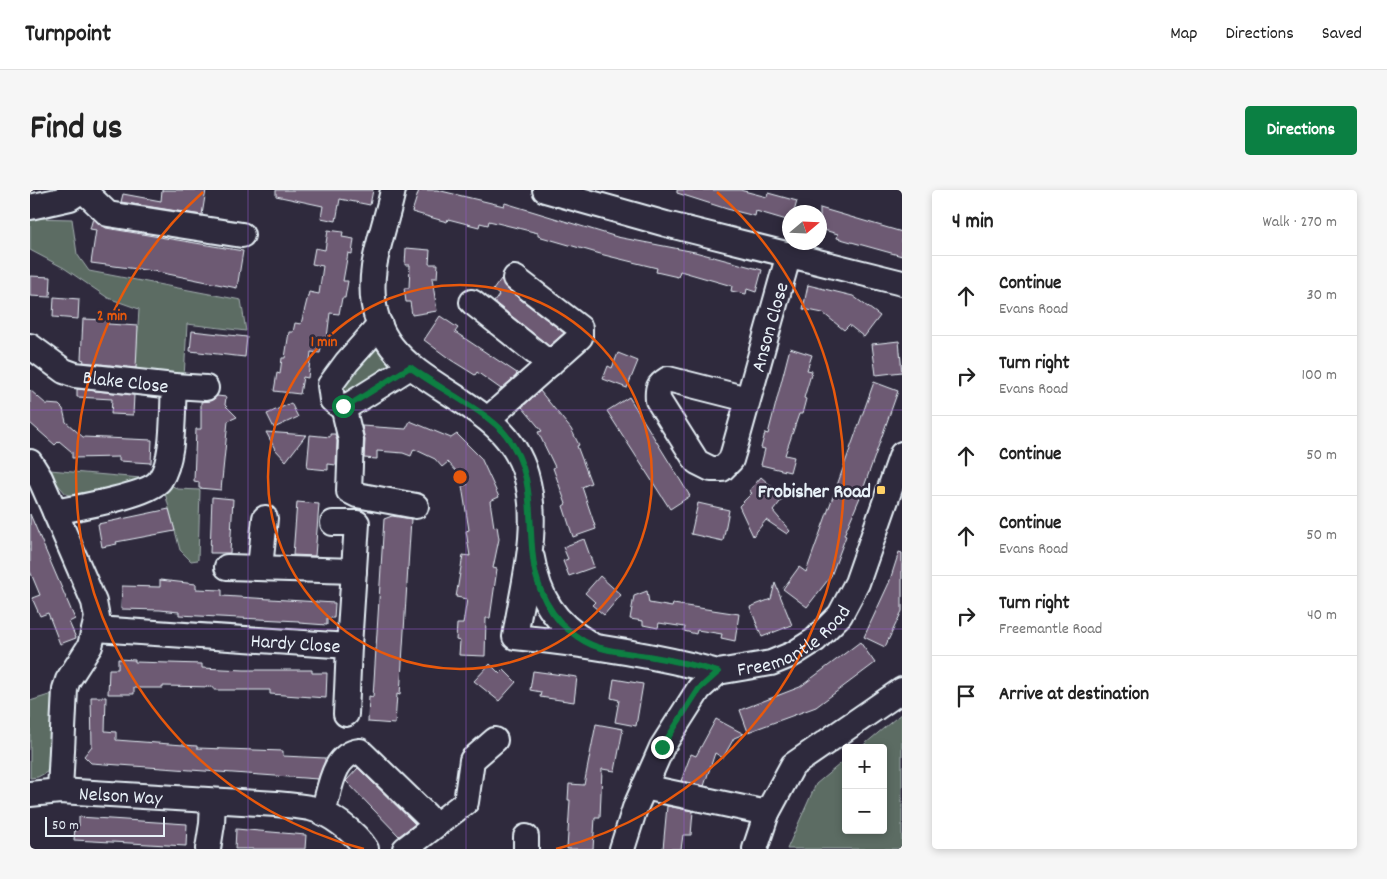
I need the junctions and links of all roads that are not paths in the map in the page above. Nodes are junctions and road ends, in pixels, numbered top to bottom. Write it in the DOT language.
graph roads {
  1 [pos="82,190"];
  2 [pos="394,190"];
  3 [pos="545,190"];
  4 [pos="30,207"];
  5 [pos="242,235"];
  6 [pos="789,254"];
  7 [pos="515,278"];
  8 [pos="897,287"];
  9 [pos="472,302"];
  10 [pos="380,325"];
  11 [pos="30,346"];
  12 [pos="550,364"];
  13 [pos="410,367"];
  14 [pos="174,386"];
  15 [pos="206,388"];
  16 [pos="748,399"];
  17 [pos="343,406"];
  18 [pos="488,419"];
  19 [pos="902,454"];
  20 [pos="30,462"];
  21 [pos="416,506"];
  22 [pos="55,512"];
  23 [pos="265,518"];
  24 [pos="333,523"];
  25 [pos="531,554"];
  26 [pos="227,567"];
  27 [pos="260,568"];
  28 [pos="354,571"];
  29 [pos="96,629"];
  30 [pos="591,645"];
  31 [pos="348,646"];
  32 [pos="718,672"];
  33 [pos="902,690"];
  34 [pos="346,714"];
  35 [pos="495,740"];
  36 [pos="644,787"];
  37 [pos="60,791"];
  38 [pos="30,794"];
  39 [pos="213,801"];
  40 [pos="323,813"];
  41 [pos="766,813"];
  42 [pos="426,815"];
  43 [pos="208,849"];
  44 [pos="366,849"];
  45 [pos="405,849"];
  46 [pos="622,849"];
  47 [pos="755,849"];
  1 -- 4 [label="street"];
  1 -- 5 [label="street"];
  2 -- 10 [label="street"];
  3 -- 6 [label="street"];
  6 -- 8 [label="street"];
  6 -- 16 [label="street, Anson Close"];
  7 -- 12 [label="street"];
  9 -- 12 [label="street"];
  10 -- 13 [label="street"];
  10 -- 17 [label="street"];
  11 -- 14 [label="street, Blake Close"];
  12 -- 18 [label="street"];
  13 -- 17 [label="street"];
  13 -- 18 [label="street"];
  14 -- 15 [label="street"];
  14 -- 22 [label="street, Blake Close"];
  17 -- 21 [label="street"];
  18 -- 25 [label="street"];
  19 -- 32 [label="street, Freemantle Road"];
  20 -- 22 [label="street"];
  22 -- 29 [label="street"];
  23 -- 27 [label="street"];
  24 -- 28 [label="street, Hardy Close"];
  25 -- 30 [label="street"];
  25 -- 30 [label="street"];
  26 -- 27 [label="street"];
  27 -- 28 [label="street"];
  28 -- 31 [label="street, Hardy Close"];
  29 -- 31 [label="street, Hardy Close"];
  29 -- 37 [label="street"];
  30 -- 32 [label="street"];
  31 -- 34 [label="street"];
  32 -- 36 [label="street, Freemantle Road"];
  33 -- 41 [label="street"];
  35 -- 45 [label="street"];
  36 -- 41 [label="street"];
  36 -- 46 [label="street, Freemantle Road"];
  37 -- 38 [label="street, Nelson Way"];
  37 -- 39 [label="street, Nelson Way"];
  39 -- 40 [label="street, Nelson Way"];
  39 -- 43 [label="street"];
  40 -- 42 [label="street"];
  40 -- 44 [label="street, Nelson Way"];
  41 -- 47 [label="street"];
}
